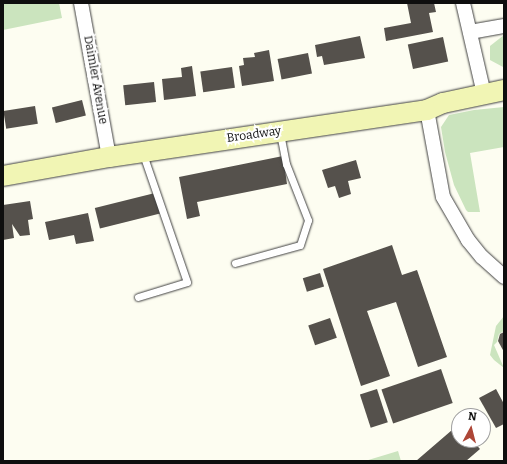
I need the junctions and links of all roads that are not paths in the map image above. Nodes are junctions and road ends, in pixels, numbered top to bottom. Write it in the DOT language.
graph roads {
  1 [pos="80,3"];
  2 [pos="463,3"];
  3 [pos="504,26"];
  4 [pos="470,32"];
  5 [pos="504,90"];
  6 [pos="484,94"];
  7 [pos="427,110"];
  8 [pos="280,132"];
  9 [pos="142,152"];
  10 [pos="109,156"];
  11 [pos="3,176"];
  12 [pos="235,263"];
  13 [pos="504,277"];
  14 [pos="138,297"];
  1 -- 10 [label="street, Daimler Avenue"];
  2 -- 4 [label="street"];
  3 -- 4 [label="street"];
  4 -- 6 [label="street"];
  5 -- 6 [label="main road, Broadway"];
  6 -- 7 [label="main road, Broadway"];
  7 -- 8 [label="main road, Broadway"];
  7 -- 13 [label="street"];
  8 -- 9 [label="main road, Broadway"];
  8 -- 12 [label="lane"];
  9 -- 10 [label="main road, Broadway"];
  9 -- 14 [label="lane"];
  10 -- 11 [label="main road, Broadway"];
}
